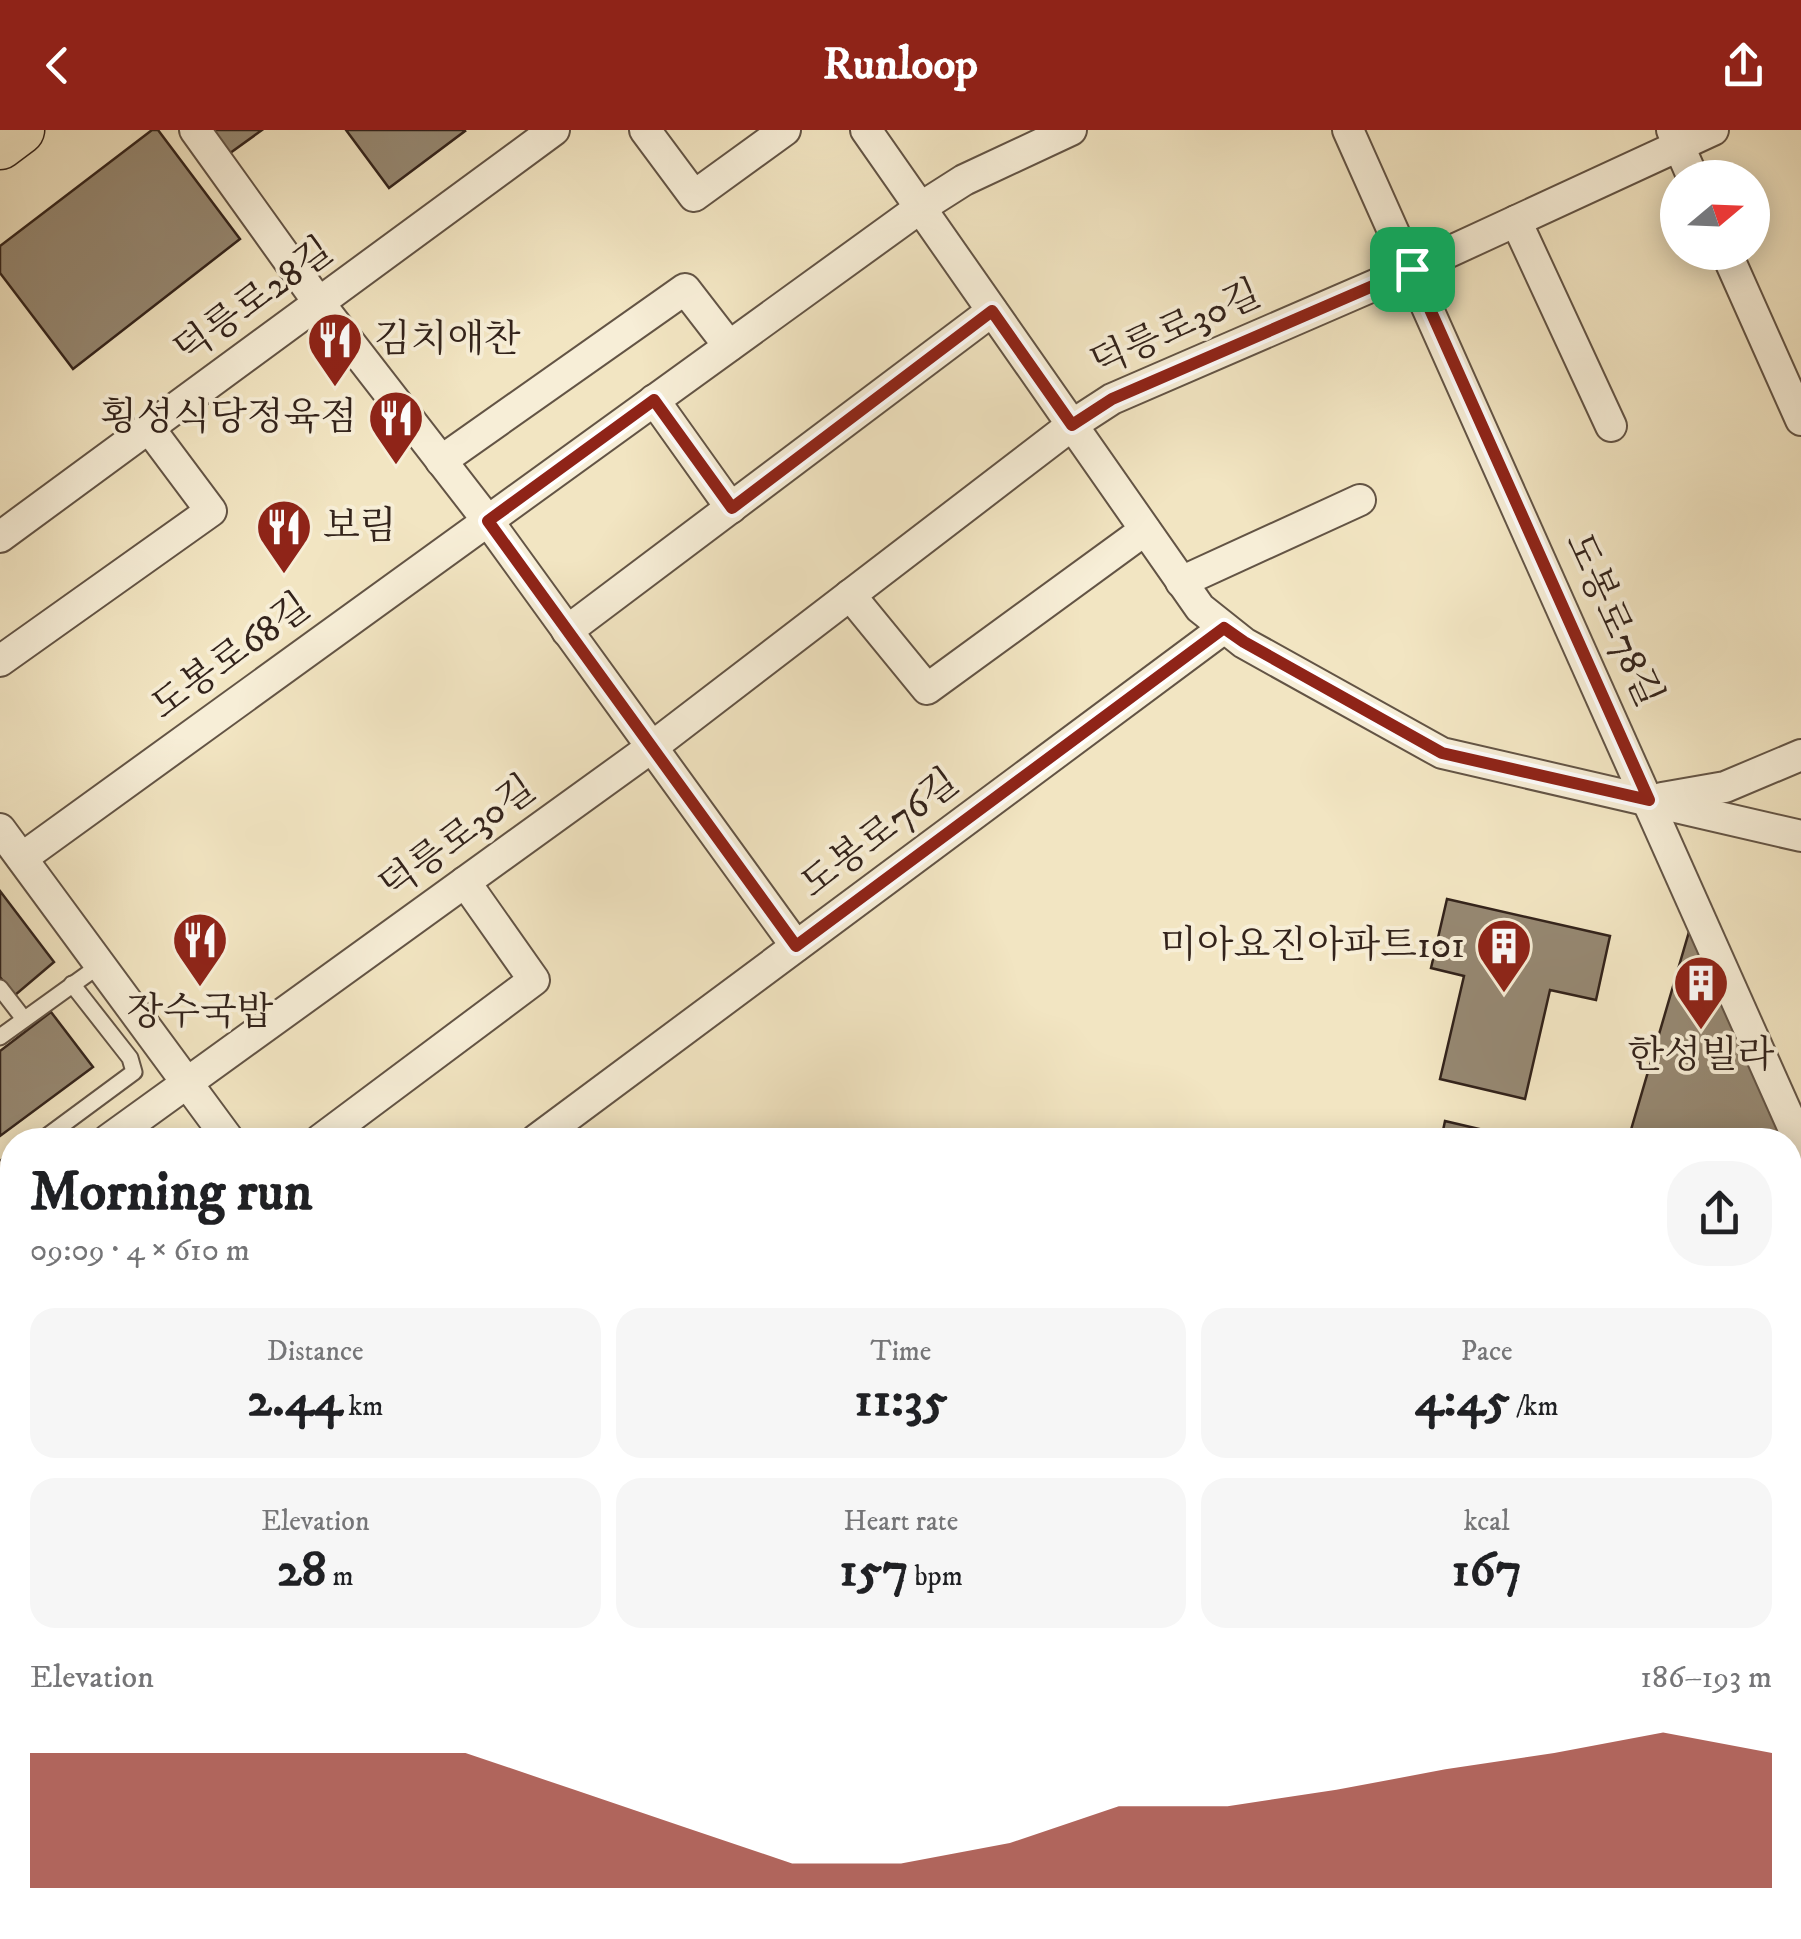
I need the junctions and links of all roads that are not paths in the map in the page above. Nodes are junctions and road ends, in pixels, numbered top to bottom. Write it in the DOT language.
graph roads {
  1 [pos="20,130"];
  2 [pos="195,130"];
  3 [pos="554,130"];
  4 [pos="645,130"];
  5 [pos="785,130"];
  6 [pos="866,130"];
  7 [pos="1071,130"];
  8 [pos="1348,130"];
  9 [pos="1713,130"];
  10 [pos="1675,138"];
  11 [pos="0,145"];
  12 [pos="920,208"];
  13 [pos="1516,221"];
  14 [pos="1412,269"];
  15 [pos="1734,270"];
  16 [pos="319,303"];
  17 [pos="992,311"];
  18 [pos="728,346"];
  19 [pos="654,400"];
  20 [pos="1801,420"];
  21 [pos="1072,425"];
  22 [pos="1611,426"];
  23 [pos="148,428"];
  24 [pos="441,460"];
  25 [pos="1360,500"];
  26 [pos="732,508"];
  27 [pos="488,521"];
  28 [pos="1145,530"];
  29 [pos="0,537"];
  30 [pos="1182,582"];
  31 [pos="850,595"];
  32 [pos="1224,628"];
  33 [pos="567,631"];
  34 [pos="0,661"];
  35 [pos="652,748"];
  36 [pos="1801,755"];
  37 [pos="1649,800"];
  38 [pos="0,828"];
  39 [pos="1801,836"];
  40 [pos="22,858"];
  41 [pos="465,882"];
  42 [pos="796,946"];
  43 [pos="100,965"];
  44 [pos="72,984"];
  45 [pos="0,988"];
  46 [pos="24,1019"];
  47 [pos="0,1037"];
  48 [pos="186,1082"];
  49 [pos="58,1128"];
  50 [pos="124,1128"];
  51 [pos="220,1128"];
  52 [pos="336,1128"];
  53 [pos="552,1128"];
  54 [pos="1794,1128"];
  1 -- 11 [label="main road"];
  2 -- 16 [label="street"];
  3 -- 16 [label="street, 덕릉로28길"];
  4 -- 5 [label="street"];
  6 -- 12 [label="street"];
  7 -- 12 [label="street"];
  8 -- 14 [label="street, 도봉로78길"];
  9 -- 10 [label="street, 덕릉로30길"];
  10 -- 13 [label="street, 덕릉로30길"];
  12 -- 17 [label="street"];
  12 -- 18 [label="street, 도봉로68길"];
  13 -- 14 [label="street, 덕릉로30길"];
  13 -- 22 [label="street"];
  14 -- 21 [label="street, 덕릉로30길"];
  14 -- 37 [label="street, 도봉로78길"];
  15 -- 20 [label="street"];
  16 -- 23 [label="street, 덕릉로28길"];
  16 -- 24 [label="street"];
  17 -- 21 [label="street"];
  17 -- 26 [label="street"];
  18 -- 19 [label="street, 도봉로68길"];
  18 -- 24 [label="street"];
  19 -- 26 [label="street"];
  19 -- 27 [label="street, 도봉로68길"];
  21 -- 28 [label="street"];
  21 -- 31 [label="street, 덕릉로30길"];
  23 -- 29 [label="street, 덕릉로28길"];
  23 -- 34 [label="street"];
  24 -- 27 [label="street"];
  25 -- 30 [label="street"];
  26 -- 33 [label="street"];
  27 -- 33 [label="street"];
  27 -- 40 [label="street, 도봉로68길"];
  28 -- 30 [label="street"];
  28 -- 31 [label="street"];
  30 -- 32 [label="street"];
  31 -- 35 [label="street, 덕릉로30길"];
  32 -- 37 [label="street"];
  32 -- 42 [label="street, 도봉로76길"];
  33 -- 35 [label="street"];
  35 -- 41 [label="street, 덕릉로30길"];
  35 -- 42 [label="street"];
  36 -- 37 [label="street"];
  37 -- 39 [label="street"];
  37 -- 54 [label="street, 도봉로78길"];
  38 -- 40 [label="street"];
  40 -- 43 [label="street"];
  41 -- 48 [label="street, 덕릉로30길"];
  41 -- 52 [label="street"];
  42 -- 53 [label="street, 도봉로76길"];
  43 -- 44 [label="lane"];
  43 -- 48 [label="street"];
  44 -- 46 [label="lane"];
  44 -- 49 [label="lane"];
  45 -- 46 [label="lane"];
  46 -- 47 [label="lane"];
  48 -- 50 [label="street, 덕릉로30길"];
  48 -- 51 [label="street"];
}
